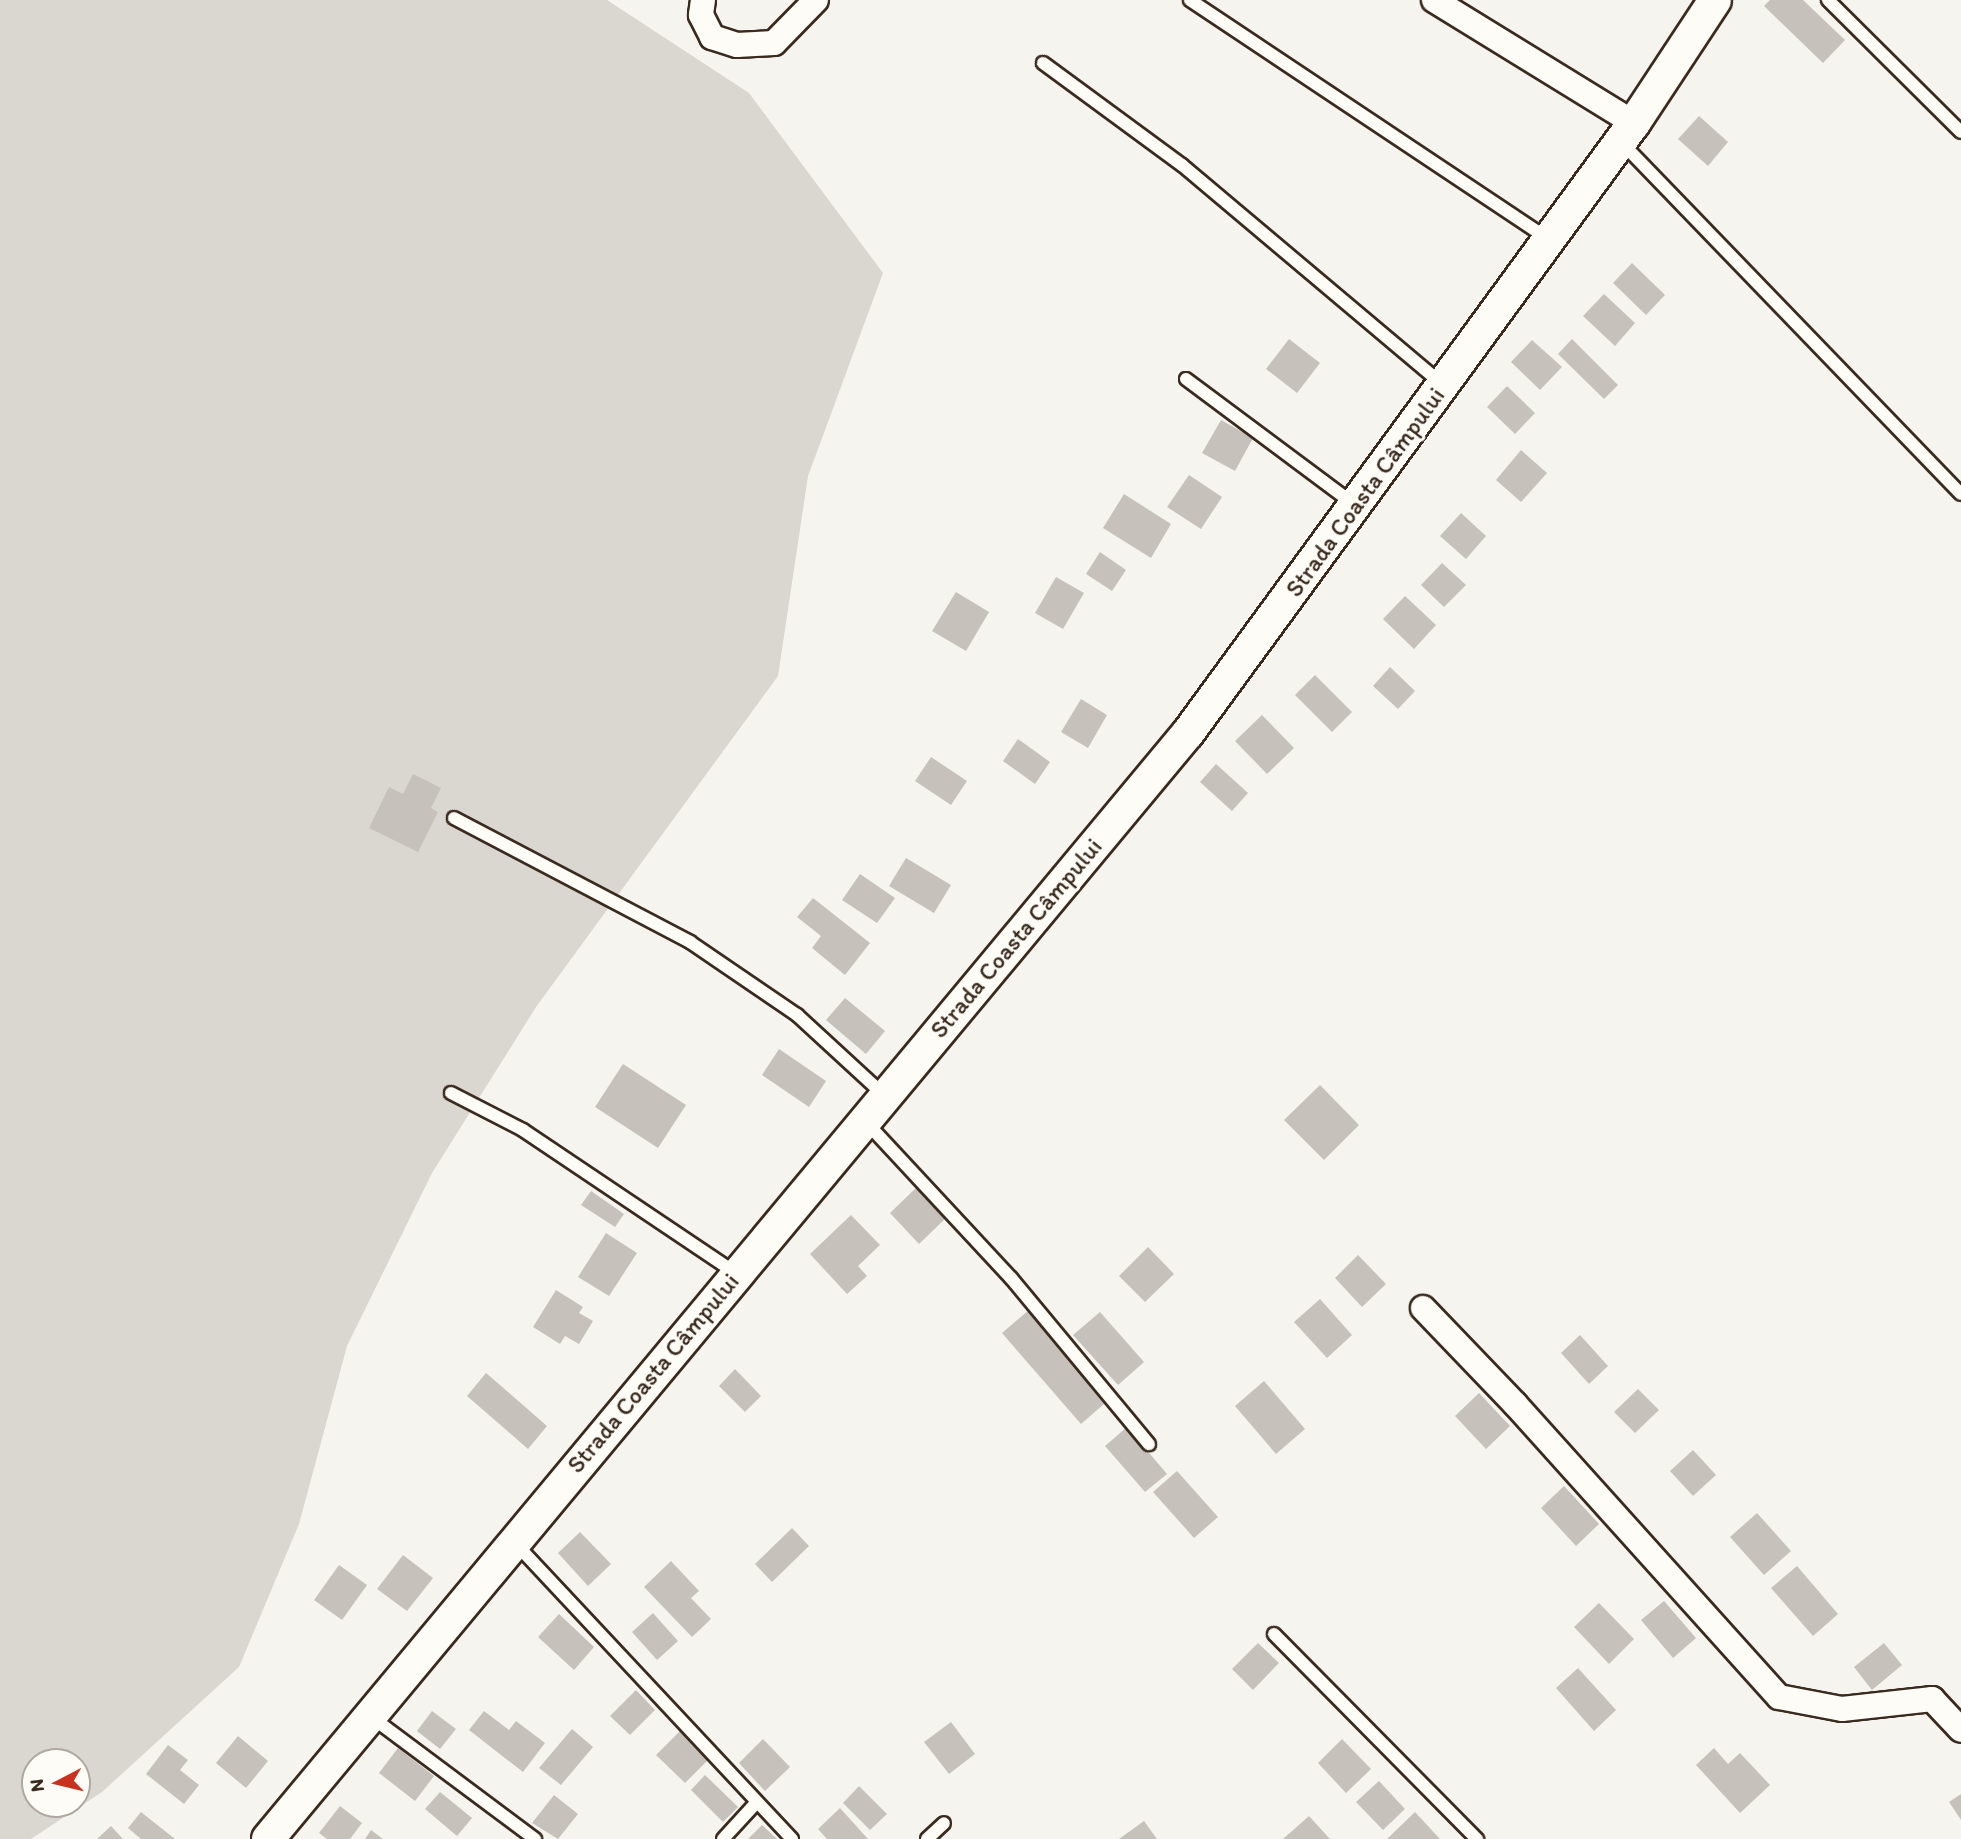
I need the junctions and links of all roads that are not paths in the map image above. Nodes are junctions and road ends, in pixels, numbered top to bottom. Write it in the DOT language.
graph roads {
  1 [pos="702,0"];
  2 [pos="816,0"];
  3 [pos="1190,0"];
  4 [pos="1434,0"];
  5 [pos="1715,0"];
  6 [pos="1828,0"];
  7 [pos="1043,63"];
  8 [pos="1961,132"];
  9 [pos="1627,133"];
  10 [pos="1549,240"];
  11 [pos="1186,379"];
  12 [pos="1443,386"];
  13 [pos="1961,494"];
  14 [pos="1356,505"];
  15 [pos="454,818"];
  16 [pos="451,1093"];
  17 [pos="884,1095"];
  18 [pos="864,1120"];
  19 [pos="736,1273"];
  20 [pos="1423,1308"];
  21 [pos="1149,1444"];
  22 [pos="513,1541"];
  23 [pos="1274,1634"];
  24 [pos="369,1715"];
  25 [pos="1961,1730"];
  26 [pos="756,1803"];
  27 [pos="944,1823"];
  28 [pos="268,1839"];
  29 [pos="535,1839"];
  30 [pos="723,1839"];
  31 [pos="792,1839"];
  32 [pos="927,1839"];
  33 [pos="1476,1839"];
  1 -- 2 [label="street"];
  3 -- 10 [label="lane"];
  4 -- 9 [label="street"];
  5 -- 9 [label="street, Strada Coasta Câmpului"];
  6 -- 8 [label="lane"];
  7 -- 12 [label="lane"];
  9 -- 10 [label="street, Strada Coasta Câmpului"];
  9 -- 13 [label="lane"];
  10 -- 12 [label="street, Strada Coasta Câmpului"];
  11 -- 14 [label="lane"];
  12 -- 14 [label="street, Strada Coasta Câmpului"];
  14 -- 17 [label="street, Strada Coasta Câmpului"];
  15 -- 17 [label="lane"];
  16 -- 19 [label="lane"];
  17 -- 18 [label="street, Strada Coasta Câmpului"];
  18 -- 19 [label="street, Strada Coasta Câmpului"];
  18 -- 21 [label="lane"];
  19 -- 22 [label="street, Strada Coasta Câmpului"];
  20 -- 25 [label="street"];
  22 -- 24 [label="street, Strada Coasta Câmpului"];
  22 -- 26 [label="lane"];
  23 -- 33 [label="lane"];
  24 -- 28 [label="street, Strada Coasta Câmpului"];
  24 -- 29 [label="lane"];
  26 -- 30 [label="lane"];
  26 -- 31 [label="lane"];
  27 -- 32 [label="lane"];
}
